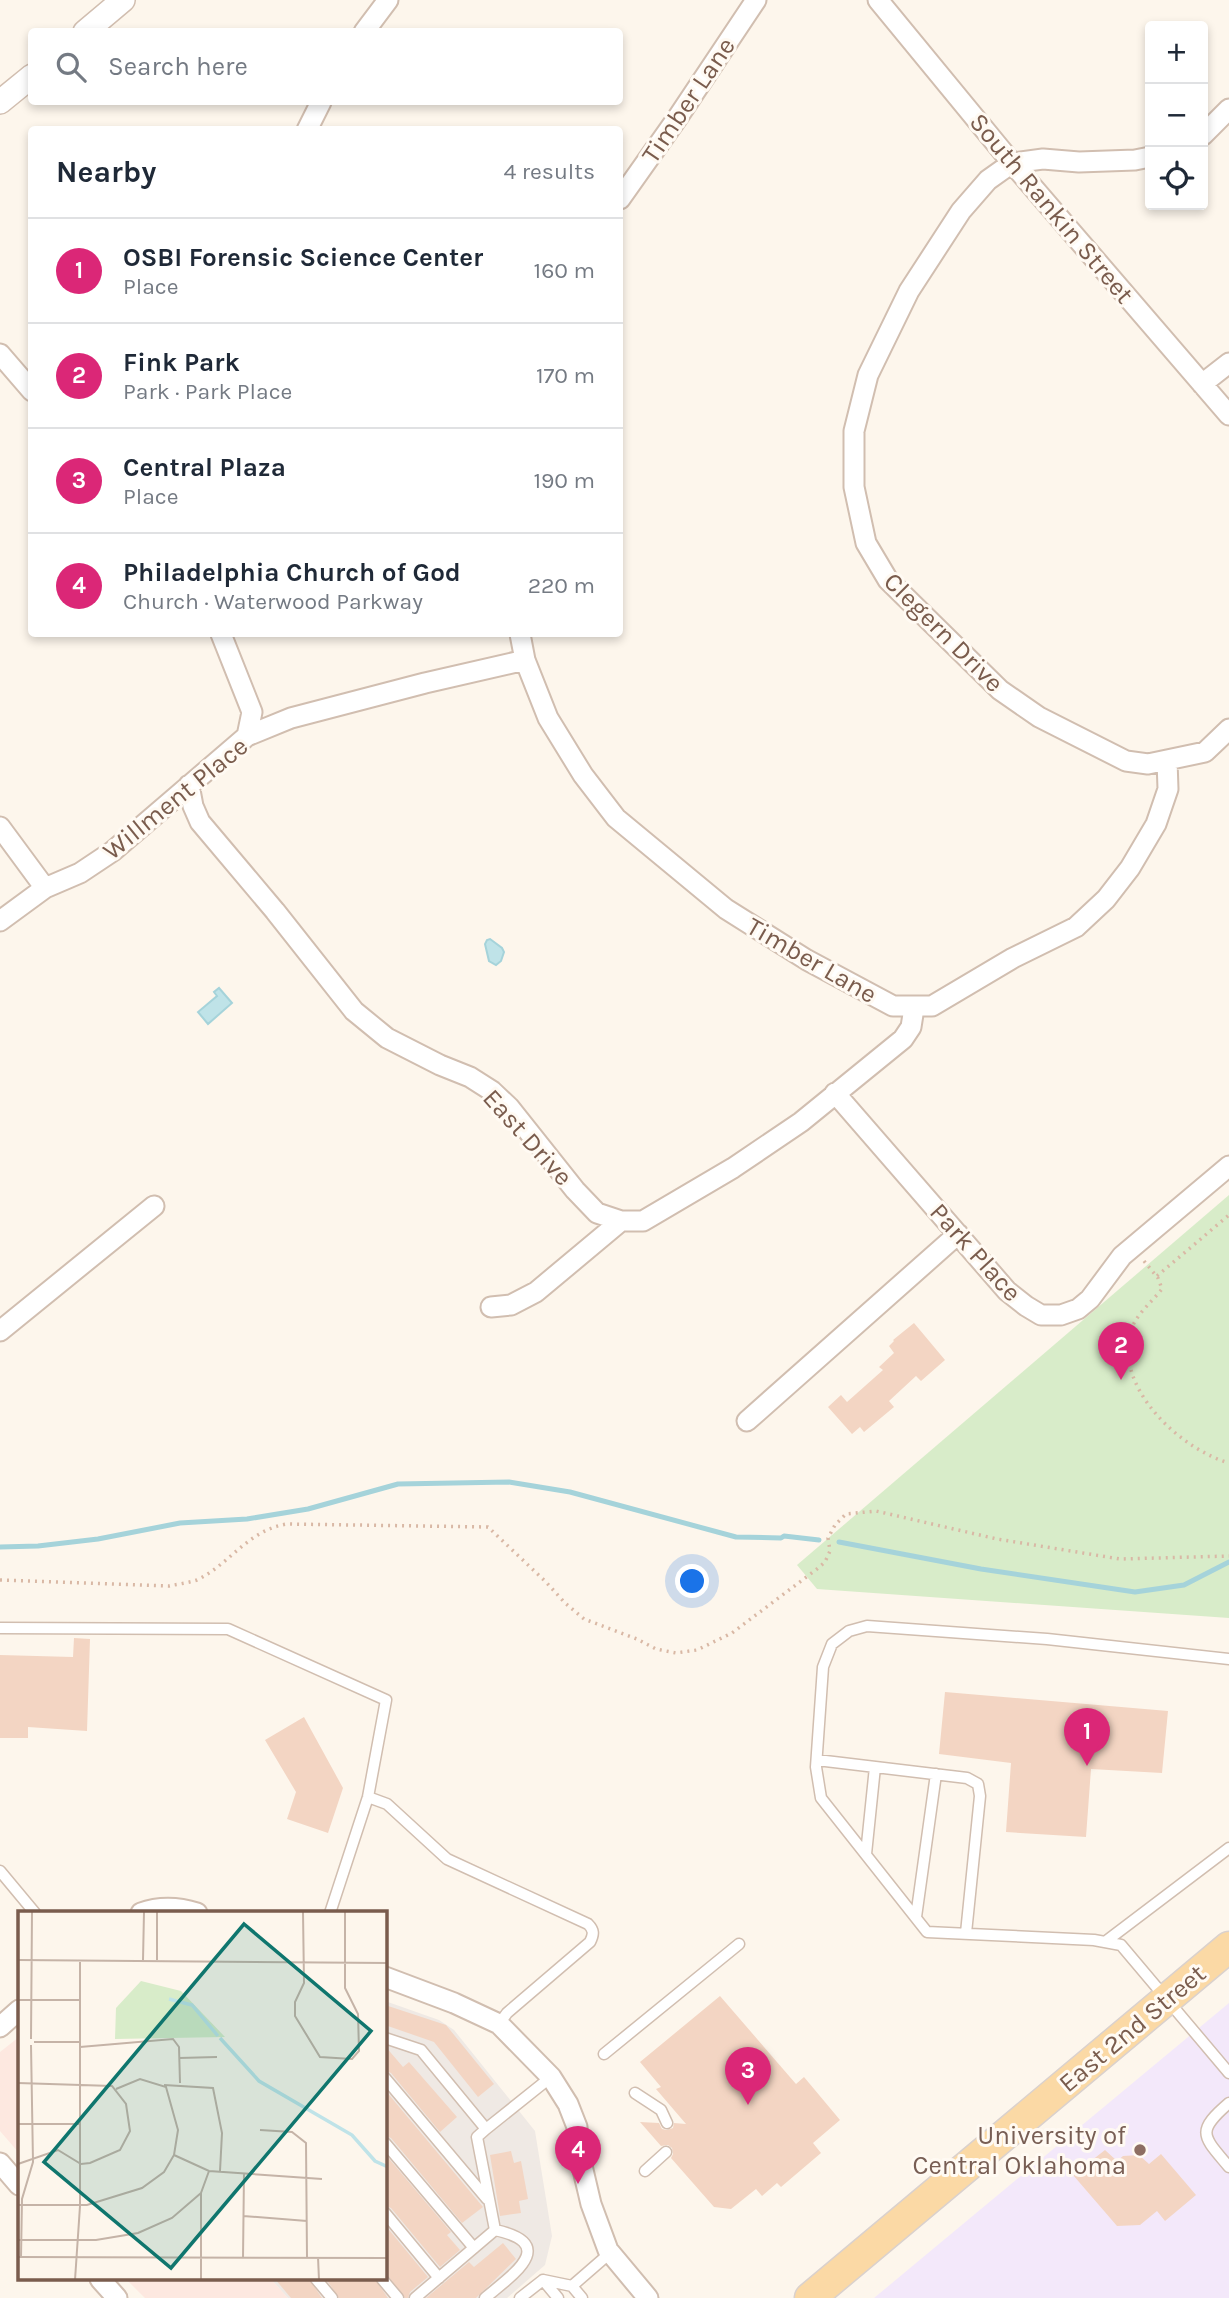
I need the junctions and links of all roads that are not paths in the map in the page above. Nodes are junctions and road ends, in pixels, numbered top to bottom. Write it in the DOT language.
graph roads {
  1 [pos="124,0"];
  2 [pos="388,0"];
  3 [pos="755,0"];
  4 [pos="878,0"];
  5 [pos="90,28"];
  6 [pos="367,28"];
  7 [pos="28,79"];
  8 [pos="0,102"];
  9 [pos="320,105"];
  10 [pos="1229,109"];
  11 [pos="309,126"];
  12 [pos="1208,130"];
  13 [pos="1145,157"];
  14 [pos="1012,163"];
  15 [pos="623,194"];
  16 [pos="0,354"];
  17 [pos="1229,363"];
  18 [pos="1202,384"];
  19 [pos="28,386"];
  20 [pos="1229,415"];
  21 [pos="221,637"];
  22 [pos="521,637"];
  23 [pos="525,660"];
  24 [pos="1229,729"];
  25 [pos="247,736"];
  26 [pos="1167,760"];
  27 [pos="189,785"];
  28 [pos="0,827"];
  29 [pos="45,888"];
  30 [pos="0,921"];
  31 [pos="914,1008"];
  32 [pos="835,1093"];
  33 [pos="1229,1166"];
  34 [pos="154,1206"];
  35 [pos="621,1221"];
  36 [pos="958,1234"];
  37 [pos="491,1307"];
  38 [pos="0,1331"];
  39 [pos="747,1421"];
  40 [pos="0,1628"];
  41 [pos="1229,1660"];
  42 [pos="817,1760"];
  43 [pos="875,1767"];
  44 [pos="936,1774"];
  45 [pos="368,1797"];
  46 [pos="1229,1848"];
  47 [pos="866,1854"];
  48 [pos="0,1871"];
  49 [pos="33,1911"];
  50 [pos="148,1911"];
  51 [pos="190,1911"];
  52 [pos="331,1911"];
  53 [pos="916,1917"];
  54 [pos="966,1933"];
  55 [pos="1105,1942"];
  56 [pos="739,1944"];
  57 [pos="1229,1947"];
  58 [pos="387,1978"];
  59 [pos="1167,1999"];
  60 [pos="18,2012"];
  61 [pos="499,2024"];
  62 [pos="0,2027"];
  63 [pos="387,2039"];
  64 [pos="604,2054"];
  65 [pos="1229,2073"];
  66 [pos="551,2077"];
  67 [pos="387,2080"];
  68 [pos="635,2093"];
  69 [pos="1229,2103"];
  70 [pos="667,2123"];
  71 [pos="486,2129"];
  72 [pos="387,2145"];
  73 [pos="666,2152"];
  74 [pos="0,2163"];
  75 [pos="1229,2167"];
  76 [pos="645,2171"];
  77 [pos="18,2184"];
  78 [pos="489,2202"];
  79 [pos="387,2215"];
  80 [pos="495,2230"];
  81 [pos="474,2248"];
  82 [pos="610,2253"];
  83 [pos="439,2278"];
  84 [pos="101,2280"];
  85 [pos="317,2280"];
  86 [pos="383,2280"];
  87 [pos="542,2280"];
  88 [pos="572,2286"];
  89 [pos="531,2293"];
  90 [pos="117,2298"];
  91 [pos="332,2298"];
  92 [pos="398,2298"];
  93 [pos="415,2298"];
  94 [pos="485,2298"];
  95 [pos="520,2298"];
  96 [pos="558,2298"];
  97 [pos="582,2298"];
  98 [pos="649,2298"];
  99 [pos="810,2298"];
  1 -- 5 [label="street"];
  2 -- 6 [label="street"];
  3 -- 15 [label="street, Timber Lane"];
  4 -- 14 [label="street, South Rankin Street"];
  7 -- 8 [label="street"];
  9 -- 11 [label="street"];
  10 -- 12 [label="street"];
  13 -- 14 [label="street"];
  14 -- 18 [label="street, South Rankin Street"];
  14 -- 26 [label="street, Clegern Drive"];
  16 -- 19 [label="street"];
  17 -- 18 [label="street"];
  18 -- 20 [label="street, South Rankin Street"];
  21 -- 25 [label="street"];
  22 -- 23 [label="street, Timber Lane"];
  23 -- 25 [label="street, Willment Place"];
  23 -- 31 [label="street, Timber Lane"];
  24 -- 26 [label="street, Clegern Drive"];
  25 -- 27 [label="street, Willment Place"];
  26 -- 31 [label="street"];
  27 -- 29 [label="street, Willment Place"];
  27 -- 35 [label="street, East Drive"];
  28 -- 29 [label="street"];
  29 -- 30 [label="street, Willment Place"];
  31 -- 32 [label="street"];
  32 -- 35 [label="street"];
  32 -- 36 [label="street, Park Place"];
  33 -- 36 [label="street, Park Place"];
  34 -- 38 [label="street"];
  35 -- 37 [label="street"];
  36 -- 39 [label="street"];
  40 -- 45 [label="lane"];
  41 -- 42 [label="lane"];
  42 -- 43 [label="lane"];
  42 -- 47 [label="lane"];
  43 -- 44 [label="lane"];
  43 -- 47 [label="lane"];
  44 -- 53 [label="lane"];
  44 -- 54 [label="lane"];
  45 -- 52 [label="lane"];
  45 -- 61 [label="lane"];
  46 -- 55 [label="lane"];
  47 -- 53 [label="lane"];
  48 -- 49 [label="lane"];
  50 -- 51 [label="street"];
  53 -- 54 [label="lane"];
  54 -- 55 [label="lane"];
  55 -- 59 [label="lane"];
  56 -- 64 [label="lane"];
  57 -- 59 [label="main road, East 2nd Street"];
  58 -- 61 [label="street"];
  59 -- 65 [label="lane"];
  59 -- 99 [label="main road, East 2nd Street"];
  60 -- 62 [label="street"];
  61 -- 66 [label="street"];
  63 -- 71 [label="lane"];
  66 -- 71 [label="lane"];
  66 -- 82 [label="street"];
  67 -- 78 [label="lane"];
  68 -- 70 [label="lane"];
  69 -- 75 [label="lane"];
  71 -- 78 [label="lane"];
  72 -- 81 [label="lane"];
  73 -- 76 [label="lane"];
  74 -- 77 [label="street"];
  78 -- 80 [label="lane"];
  79 -- 83 [label="lane"];
  80 -- 81 [label="lane"];
  80 -- 94 [label="lane"];
  81 -- 83 [label="lane"];
  82 -- 88 [label="lane"];
  82 -- 98 [label="street"];
  83 -- 93 [label="lane"];
  84 -- 90 [label="street"];
  85 -- 91 [label="lane"];
  86 -- 92 [label="lane"];
  87 -- 88 [label="lane"];
  87 -- 89 [label="lane"];
  87 -- 96 [label="lane"];
  88 -- 97 [label="lane"];
  89 -- 95 [label="lane"];
}
